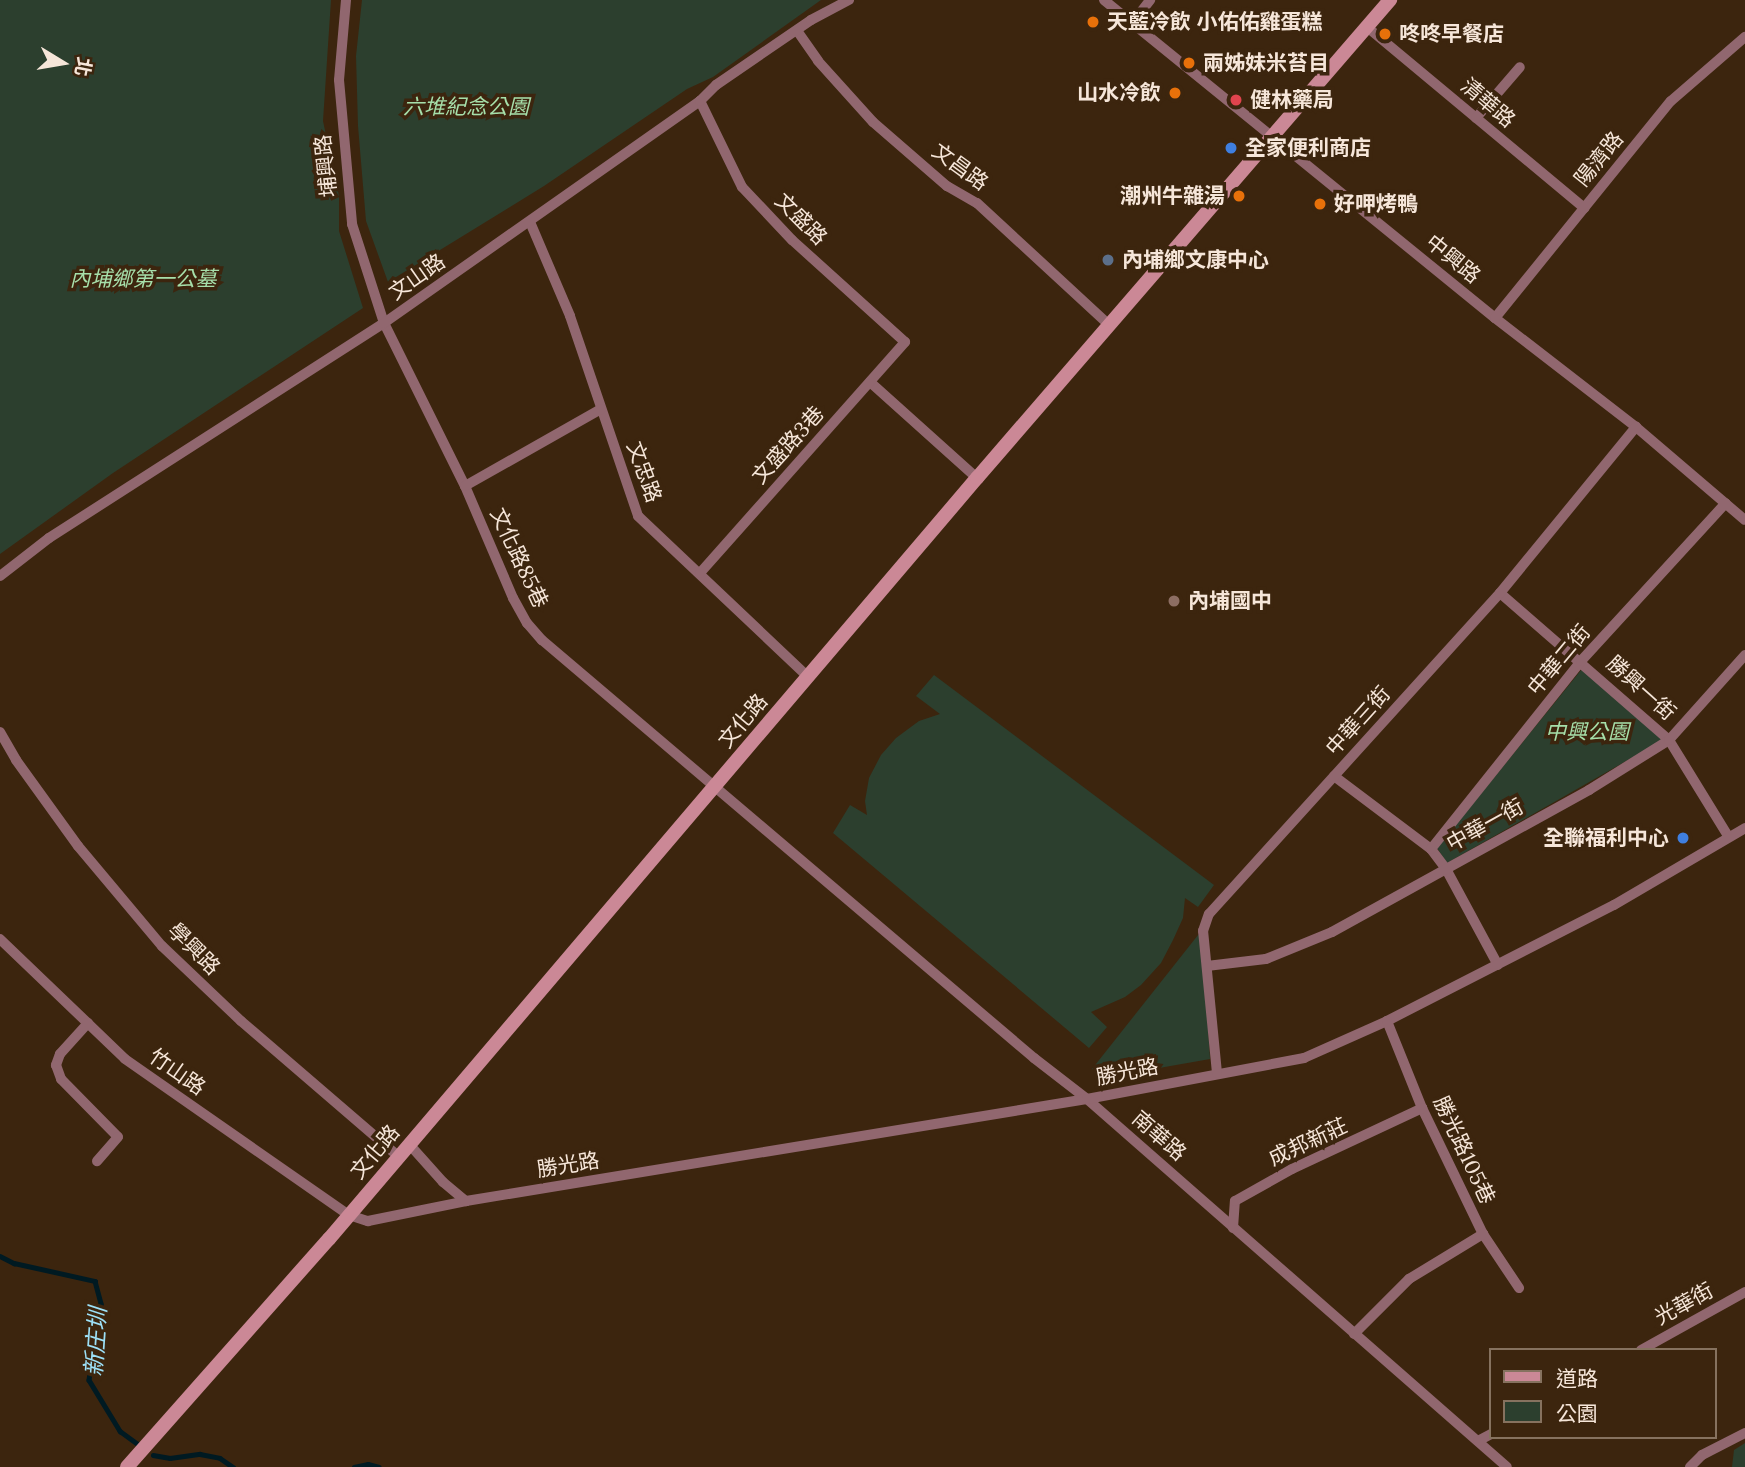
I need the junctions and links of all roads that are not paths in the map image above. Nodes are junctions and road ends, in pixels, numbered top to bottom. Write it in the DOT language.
graph roads {
  1 [pos="346,0"];
  2 [pos="849,0"];
  3 [pos="1104,0"];
  4 [pos="1150,0"];
  5 [pos="1391,0"];
  6 [pos="1133,22"];
  7 [pos="1367,27"];
  8 [pos="798,32"];
  9 [pos="1745,37"];
  10 [pos="1520,67"];
  11 [pos="700,101"];
  12 [pos="1476,118"];
  13 [pos="1274,137"];
  14 [pos="1584,208"];
  15 [pos="530,222"];
  16 [pos="1495,318"];
  17 [pos="384,323"];
  18 [pos="1109,325"];
  19 [pos="905,342"];
  20 [pos="870,382"];
  21 [pos="601,409"];
  22 [pos="1636,427"];
  23 [pos="977,478"];
  24 [pos="465,486"];
  25 [pos="1726,503"];
  26 [pos="1745,520"];
  27 [pos="700,573"];
  28 [pos="0,576"];
  29 [pos="1500,593"];
  30 [pos="1745,655"];
  31 [pos="1581,661"];
  32 [pos="808,677"];
  33 [pos="0,732"];
  34 [pos="1669,740"];
  35 [pos="1334,776"];
  36 [pos="716,786"];
  37 [pos="1745,828"];
  38 [pos="1728,836"];
  39 [pos="1431,849"];
  40 [pos="1446,869"];
  41 [pos="0,939"];
  42 [pos="1498,965"];
  43 [pos="1207,966"];
  44 [pos="1387,1021"];
  45 [pos="88,1023"];
  46 [pos="1217,1073"];
  47 [pos="1087,1099"];
  48 [pos="1422,1108"];
  49 [pos="409,1144"];
  50 [pos="399,1157"];
  51 [pos="97,1161"];
  52 [pos="466,1201"];
  53 [pos="349,1215"];
  54 [pos="1233,1228"];
  55 [pos="1483,1234"];
  56 [pos="1519,1288"];
  57 [pos="1745,1292"];
  58 [pos="1354,1334"];
  59 [pos="1645,1348"];
  60 [pos="1745,1433"];
  61 [pos="1490,1435"];
  62 [pos="1478,1441"];
  63 [pos="127,1467"];
  64 [pos="1507,1467"];
  65 [pos="1690,1467"];
  1 -- 17 [label="street, 埔興路"];
  2 -- 8 [label="street, 文山路"];
  3 -- 6 [label="street, 中興路"];
  4 -- 6 [label="street"];
  5 -- 7 [label="street, 文化路"];
  6 -- 13 [label="street, 中興路"];
  7 -- 12 [label="street, 清華路"];
  7 -- 13 [label="street, 文化路"];
  8 -- 11 [label="street, 文山路"];
  8 -- 18 [label="street, 文昌路"];
  9 -- 14 [label="street, 陽濟路"];
  10 -- 12 [label="street"];
  11 -- 15 [label="street, 文山路"];
  11 -- 19 [label="street, 文盛路"];
  12 -- 14 [label="street, 清華路"];
  13 -- 16 [label="street, 中興路"];
  13 -- 18 [label="street, 文化路"];
  14 -- 16 [label="street, 陽濟路"];
  15 -- 17 [label="street, 文山路"];
  15 -- 21 [label="street, 文忠路"];
  16 -- 22 [label="street, 中興路"];
  17 -- 24 [label="street, 文化路85巷"];
  17 -- 28 [label="street, 文山路"];
  18 -- 23 [label="street, 文化路"];
  19 -- 20 [label="street, 文盛路3巷"];
  20 -- 23 [label="street"];
  20 -- 27 [label="street, 文盛路3巷"];
  21 -- 24 [label="street"];
  21 -- 27 [label="street, 文忠路"];
  22 -- 25 [label="street, 中興路"];
  22 -- 29 [label="street, 中華三街"];
  23 -- 32 [label="street, 文化路"];
  24 -- 36 [label="street, 文化路85巷"];
  25 -- 26 [label="street, 中興路"];
  25 -- 31 [label="street, 中華二街"];
  27 -- 32 [label="street, 文忠路"];
  29 -- 31 [label="street, 勝興一街"];
  29 -- 35 [label="street, 中華三街"];
  30 -- 34 [label="street, 中華一街"];
  31 -- 34 [label="street, 勝興一街"];
  31 -- 39 [label="street, 中華二街"];
  32 -- 36 [label="street, 文化路"];
  33 -- 50 [label="street, 學興路"];
  34 -- 38 [label="street, 勝興一街"];
  34 -- 40 [label="street, 中華一街"];
  35 -- 39 [label="street"];
  35 -- 43 [label="street, 中華三街"];
  36 -- 47 [label="street, 南華路"];
  36 -- 49 [label="street, 文化路"];
  37 -- 38 [label="street, 勝光路"];
  38 -- 42 [label="street, 勝光路"];
  39 -- 40 [label="street"];
  40 -- 42 [label="street"];
  40 -- 43 [label="street, 中華一街"];
  41 -- 45 [label="street, 竹山路"];
  42 -- 44 [label="street, 勝光路"];
  43 -- 46 [label="street, 中華三街"];
  44 -- 46 [label="street, 勝光路"];
  44 -- 48 [label="street, 勝光路105巷"];
  45 -- 51 [label="street"];
  45 -- 53 [label="street, 竹山路"];
  46 -- 47 [label="street, 勝光路"];
  47 -- 52 [label="street, 勝光路"];
  47 -- 54 [label="street, 南華路"];
  48 -- 54 [label="street, 成邦新莊"];
  48 -- 55 [label="street, 勝光路105巷"];
  49 -- 50 [label="street, 文化路"];
  49 -- 52 [label="street"];
  50 -- 53 [label="street, 文化路"];
  52 -- 53 [label="street, 勝光路"];
  53 -- 63 [label="street, 文化路"];
  54 -- 58 [label="street, 南華路"];
  55 -- 56 [label="street, 勝光路105巷"];
  55 -- 58 [label="street"];
  57 -- 59 [label="street, 光華街"];
  58 -- 62 [label="street, 南華路"];
  60 -- 65 [label="street"];
  61 -- 62 [label="street"];
  62 -- 64 [label="street, 南華路"];
}
